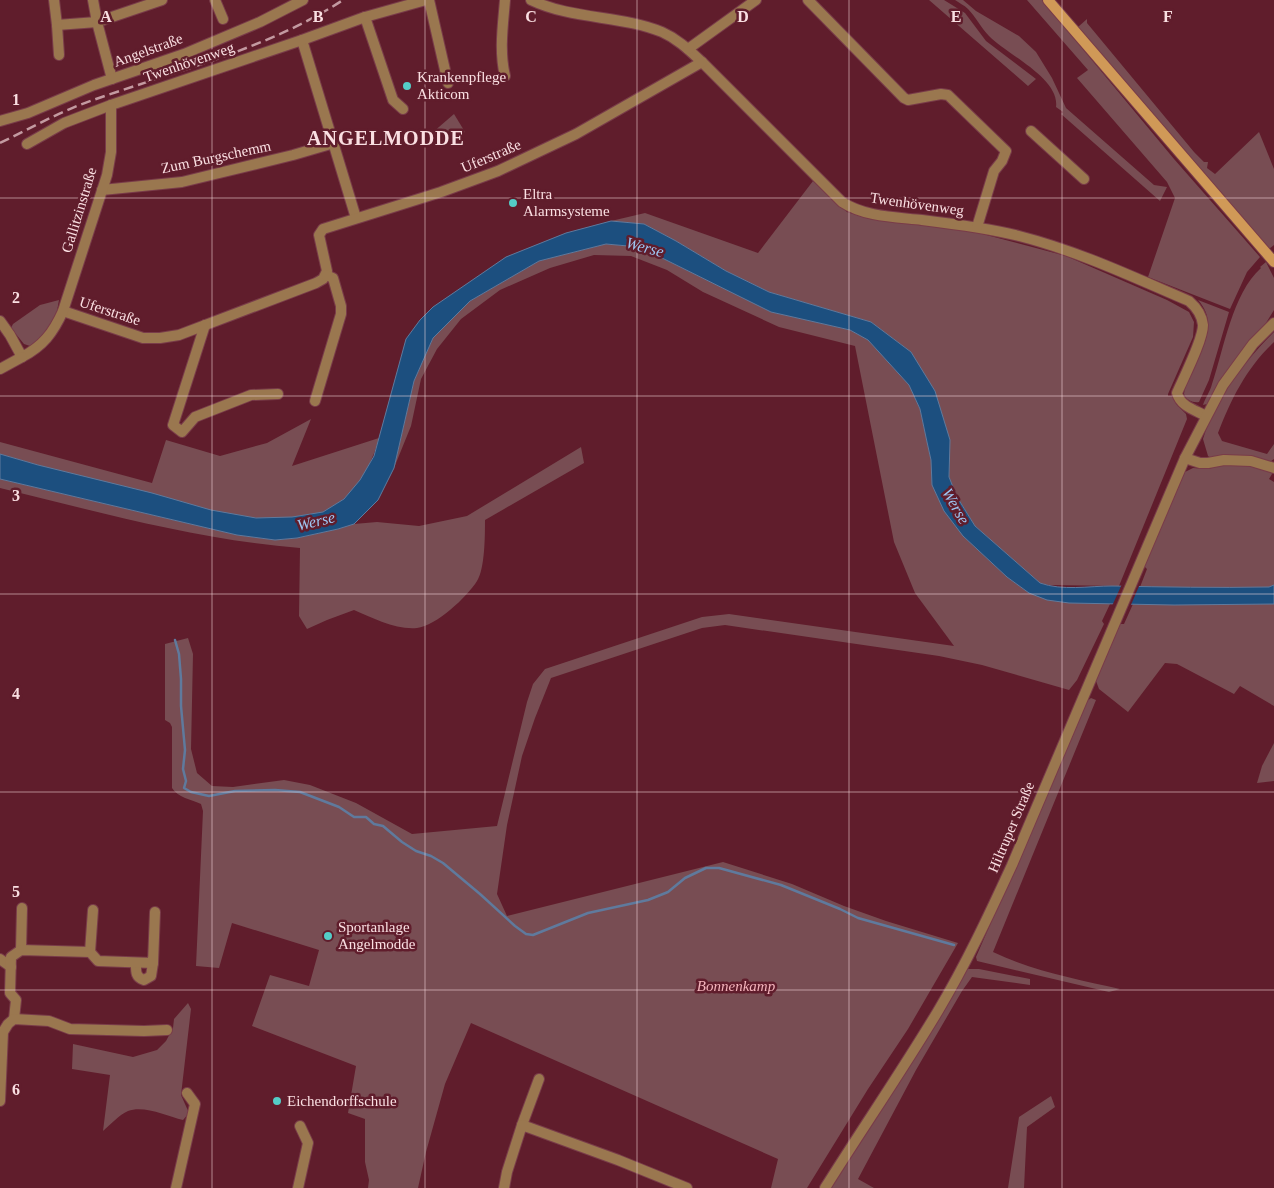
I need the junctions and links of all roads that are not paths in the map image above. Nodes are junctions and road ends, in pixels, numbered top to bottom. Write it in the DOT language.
graph roads {
  1 [pos="54,0"];
  2 [pos="93,0"];
  3 [pos="162,0"];
  4 [pos="216,0"];
  5 [pos="304,0"];
  6 [pos="427,0"];
  7 [pos="505,0"];
  8 [pos="531,0"];
  9 [pos="756,0"];
  10 [pos="808,0"];
  11 [pos="1048,0"];
  12 [pos="365,17"];
  13 [pos="223,19"];
  14 [pos="97,22"];
  15 [pos="57,25"];
  16 [pos="302,40"];
  17 [pos="688,49"];
  18 [pos="59,55"];
  19 [pos="702,62"];
  20 [pos="505,76"];
  21 [pos="112,79"];
  22 [pos="448,83"];
  23 [pos="111,105"];
  24 [pos="403,109"];
  25 [pos="0,121"];
  26 [pos="1031,131"];
  27 [pos="334,143"];
  28 [pos="27,144"];
  29 [pos="1084,178"];
  30 [pos="102,190"];
  31 [pos="356,218"];
  32 [pos="977,227"];
  33 [pos="1274,262"];
  34 [pos="326,275"];
  35 [pos="63,311"];
  36 [pos="0,321"];
  37 [pos="1274,323"];
  38 [pos="205,325"];
  39 [pos="22,358"];
  40 [pos="0,369"];
  41 [pos="278,394"];
  42 [pos="314,401"];
  43 [pos="1206,416"];
  44 [pos="1185,458"];
  45 [pos="1274,468"];
  46 [pos="22,908"];
  47 [pos="93,910"];
  48 [pos="156,912"];
  49 [pos="21,950"];
  50 [pos="90,952"];
  51 [pos="0,959"];
  52 [pos="136,963"];
  53 [pos="153,963"];
  54 [pos="11,967"];
  55 [pos="14,1019"];
  56 [pos="167,1030"];
  57 [pos="2,1050"];
  58 [pos="539,1080"];
  59 [pos="187,1093"];
  60 [pos="0,1101"];
  61 [pos="522,1125"];
  62 [pos="300,1126"];
  63 [pos="176,1188"];
  64 [pos="298,1188"];
  65 [pos="504,1188"];
  66 [pos="687,1188"];
  67 [pos="825,1188"];
  1 -- 15 [label="street"];
  2 -- 14 [label="street"];
  3 -- 14 [label="street"];
  4 -- 13 [label="street"];
  5 -- 21 [label="street, Angelstraße"];
  6 -- 12 [label="street, Twenhövenweg"];
  6 -- 22 [label="street, Twenhövenweg"];
  7 -- 20 [label="street"];
  8 -- 17 [label="street, Twenhövenweg"];
  9 -- 17 [label="street"];
  10 -- 32 [label="street"];
  11 -- 33 [label="main road"];
  12 -- 16 [label="street, Twenhövenweg"];
  12 -- 24 [label="street"];
  14 -- 15 [label="street"];
  14 -- 21 [label="street"];
  15 -- 18 [label="street"];
  16 -- 23 [label="street, Twenhövenweg"];
  16 -- 27 [label="street"];
  17 -- 19 [label="street, Twenhövenweg"];
  19 -- 31 [label="street, Uferstraße"];
  19 -- 32 [label="street, Twenhövenweg"];
  21 -- 25 [label="street, Angelstraße"];
  23 -- 28 [label="street, Twenhövenweg"];
  23 -- 30 [label="street, Gallitzinstraße"];
  26 -- 29 [label="street"];
  27 -- 30 [label="street, Zum Burgschemm"];
  27 -- 31 [label="street"];
  30 -- 35 [label="street, Gallitzinstraße"];
  31 -- 34 [label="street, Uferstraße"];
  32 -- 43 [label="street, Twenhövenweg"];
  34 -- 38 [label="street, Uferstraße"];
  34 -- 42 [label="street, Uferstraße"];
  35 -- 38 [label="street, Uferstraße"];
  35 -- 39 [label="street, Gallitzinstraße"];
  36 -- 39 [label="street"];
  37 -- 43 [label="street, Hiltruper Straße"];
  38 -- 41 [label="street"];
  39 -- 40 [label="street, Gallitzinstraße"];
  43 -- 44 [label="street, Hiltruper Straße"];
  44 -- 45 [label="street"];
  44 -- 67 [label="street, Hiltruper Straße"];
  46 -- 49 [label="street"];
  47 -- 50 [label="street"];
  48 -- 53 [label="street"];
  49 -- 50 [label="street"];
  49 -- 54 [label="street"];
  50 -- 52 [label="street"];
  51 -- 54 [label="street"];
  52 -- 53 [label="street"];
  52 -- 53 [label="street"];
  54 -- 55 [label="street"];
  55 -- 56 [label="street"];
  55 -- 57 [label="street"];
  57 -- 60 [label="street"];
  58 -- 61 [label="street"];
  59 -- 63 [label="street"];
  61 -- 65 [label="street"];
  61 -- 66 [label="street"];
  62 -- 64 [label="street"];
}
